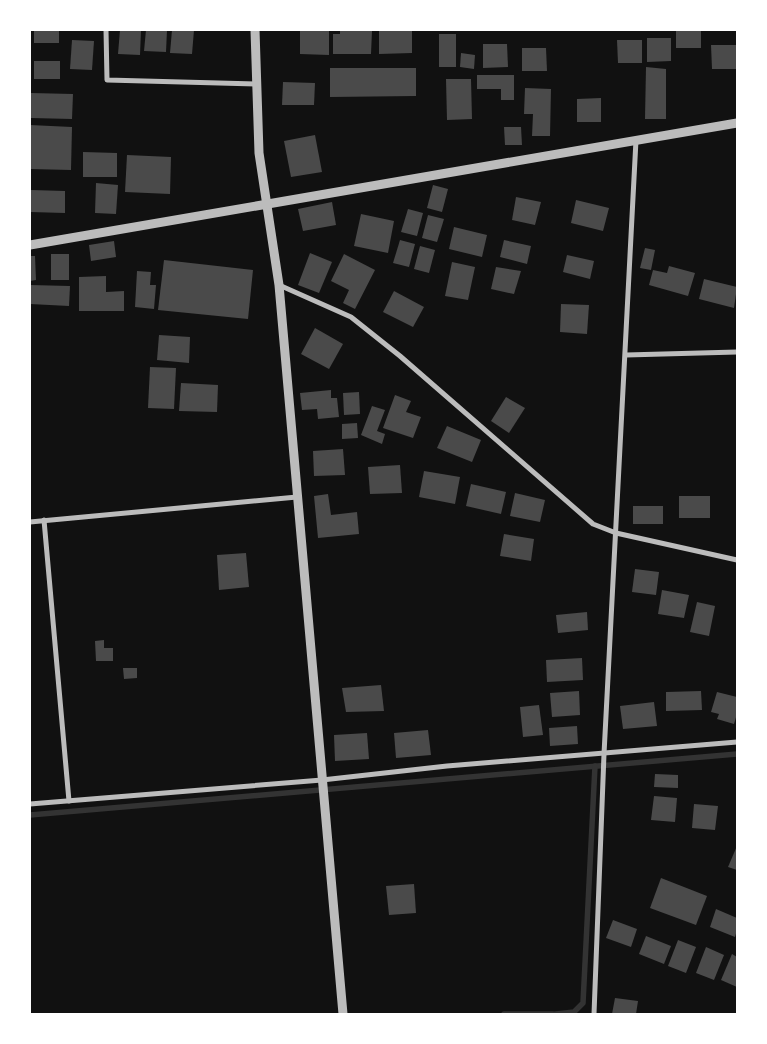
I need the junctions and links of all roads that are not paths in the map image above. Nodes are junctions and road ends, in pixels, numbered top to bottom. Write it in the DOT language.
graph roads {
  1 [pos="106,30"];
  2 [pos="255,30"];
  3 [pos="256,84"];
  4 [pos="737,123"];
  5 [pos="636,140"];
  6 [pos="268,205"];
  7 [pos="30,245"];
  8 [pos="279,285"];
  9 [pos="737,352"];
  10 [pos="626,355"];
  11 [pos="297,497"];
  12 [pos="44,520"];
  13 [pos="30,522"];
  14 [pos="616,533"];
  15 [pos="737,560"];
  16 [pos="737,742"];
  17 [pos="604,754"];
  18 [pos="322,780"];
  19 [pos="69,801"];
  20 [pos="30,804"];
  21 [pos="343,1014"];
  22 [pos="594,1014"];
  1 -- 3 [label="street"];
  2 -- 3 [label="street"];
  3 -- 6 [label="street"];
  4 -- 5 [label="street"];
  5 -- 6 [label="street"];
  5 -- 10 [label="street"];
  6 -- 7 [label="street"];
  6 -- 8 [label="street"];
  8 -- 11 [label="street"];
  8 -- 14 [label="street"];
  9 -- 10 [label="street"];
  10 -- 14 [label="street"];
  11 -- 12 [label="street"];
  11 -- 18 [label="street"];
  12 -- 13 [label="street"];
  12 -- 19 [label="street"];
  14 -- 15 [label="street"];
  14 -- 17 [label="street"];
  16 -- 17 [label="street"];
  17 -- 18 [label="street"];
  17 -- 22 [label="street"];
  18 -- 19 [label="street"];
  18 -- 21 [label="street"];
  19 -- 20 [label="street"];
}
